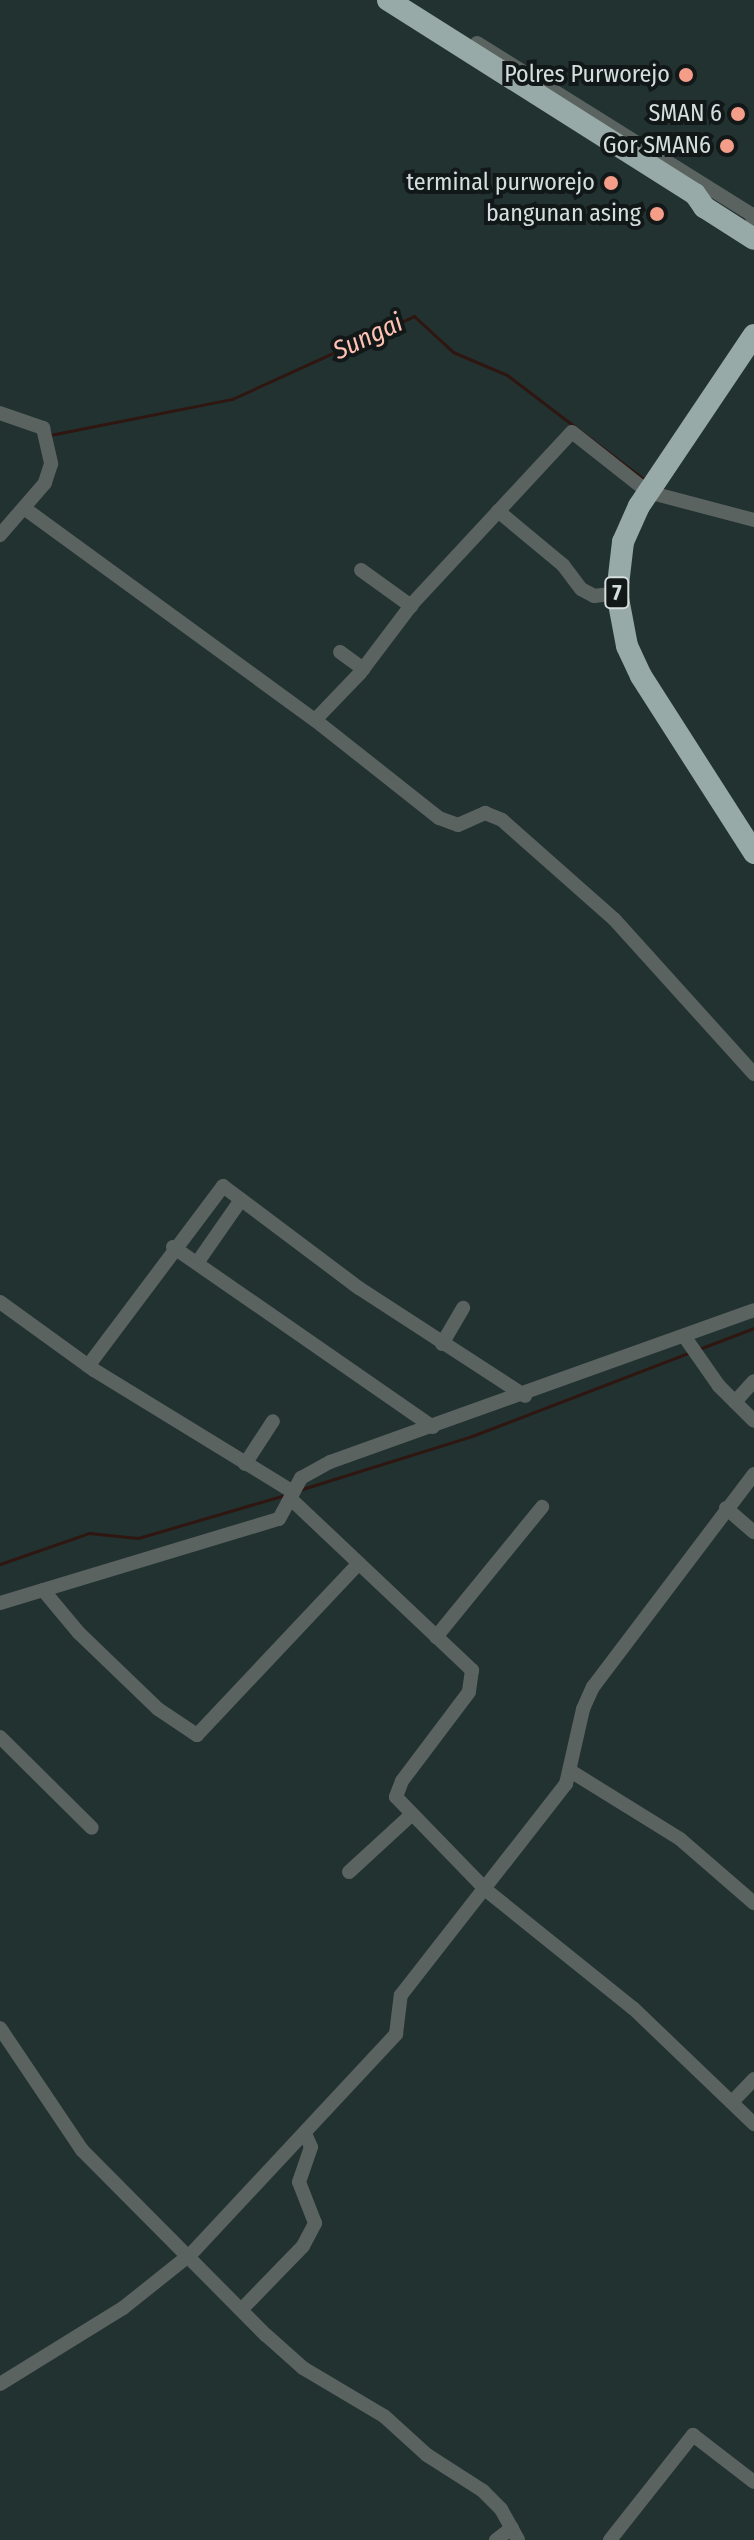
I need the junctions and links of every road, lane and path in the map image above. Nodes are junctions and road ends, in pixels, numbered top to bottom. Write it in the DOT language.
graph roads {
  1 [pos="388,0"];
  2 [pos="408,0"];
  3 [pos="695,194"];
  4 [pos="754,223"];
  5 [pos="754,239"];
  6 [pos="754,335"];
  7 [pos="0,413"];
  8 [pos="648,492"];
  9 [pos="24,508"];
  10 [pos="498,511"];
  11 [pos="754,520"];
  12 [pos="0,535"];
  13 [pos="361,570"];
  14 [pos="617,593"];
  15 [pos="411,606"];
  16 [pos="340,652"];
  17 [pos="363,669"];
  18 [pos="315,720"];
  19 [pos="754,853"];
  20 [pos="754,1074"];
  21 [pos="241,1200"];
  22 [pos="173,1247"];
  23 [pos="197,1263"];
  24 [pos="0,1302"];
  25 [pos="463,1308"];
  26 [pos="754,1310"];
  27 [pos="684,1336"];
  28 [pos="442,1344"];
  29 [pos="88,1366"];
  30 [pos="754,1381"];
  31 [pos="525,1396"];
  32 [pos="735,1402"];
  33 [pos="273,1421"];
  34 [pos="754,1421"];
  35 [pos="433,1427"];
  36 [pos="245,1464"];
  37 [pos="754,1474"];
  38 [pos="292,1496"];
  39 [pos="542,1507"];
  40 [pos="726,1508"];
  41 [pos="754,1532"];
  42 [pos="359,1563"];
  43 [pos="43,1590"];
  44 [pos="0,1603"];
  45 [pos="436,1637"];
  46 [pos="0,1737"];
  47 [pos="572,1772"];
  48 [pos="410,1816"];
  49 [pos="92,1828"];
  50 [pos="349,1872"];
  51 [pos="486,1890"];
  52 [pos="754,1903"];
  53 [pos="0,2028"];
  54 [pos="754,2079"];
  55 [pos="732,2102"];
  56 [pos="754,2124"];
  57 [pos="306,2136"];
  58 [pos="191,2254"];
  59 [pos="242,2309"];
  60 [pos="0,2384"];
  61 [pos="754,2482"];
  62 [pos="515,2534"];
  63 [pos="496,2540"];
  64 [pos="610,2540"];
  1 -- 3 [label="highway"];
  2 -- 4 [label="street"];
  3 -- 4 [label="highway"];
  3 -- 5 [label="highway"];
  6 -- 8 [label="highway, 7"];
  7 -- 9 [label="street"];
  8 -- 10 [label="street"];
  8 -- 11 [label="street"];
  8 -- 14 [label="highway, 7"];
  9 -- 12 [label="street"];
  9 -- 18 [label="street"];
  10 -- 14 [label="street"];
  10 -- 15 [label="street"];
  13 -- 15 [label="street"];
  14 -- 19 [label="highway, 7"];
  15 -- 17 [label="street"];
  16 -- 17 [label="street"];
  17 -- 18 [label="street"];
  18 -- 20 [label="street"];
  21 -- 22 [label="street"];
  21 -- 23 [label="street"];
  21 -- 28 [label="street"];
  22 -- 23 [label="street"];
  22 -- 29 [label="street"];
  23 -- 35 [label="street"];
  24 -- 29 [label="street"];
  25 -- 28 [label="street"];
  26 -- 27 [label="street"];
  27 -- 31 [label="street"];
  27 -- 32 [label="street"];
  28 -- 31 [label="street"];
  29 -- 36 [label="street"];
  30 -- 32 [label="street"];
  31 -- 35 [label="street"];
  32 -- 34 [label="street"];
  33 -- 36 [label="street"];
  35 -- 38 [label="street"];
  36 -- 38 [label="street"];
  37 -- 40 [label="street"];
  38 -- 42 [label="street"];
  38 -- 43 [label="street"];
  39 -- 45 [label="street"];
  40 -- 41 [label="street"];
  40 -- 47 [label="street"];
  42 -- 43 [label="street"];
  42 -- 45 [label="street"];
  43 -- 44 [label="street"];
  45 -- 48 [label="street"];
  46 -- 49 [label="street"];
  47 -- 51 [label="street"];
  47 -- 52 [label="street"];
  48 -- 50 [label="street"];
  48 -- 51 [label="street"];
  51 -- 55 [label="street"];
  51 -- 57 [label="street"];
  53 -- 58 [label="street"];
  54 -- 55 [label="street"];
  55 -- 56 [label="street"];
  57 -- 58 [label="street"];
  57 -- 59 [label="street"];
  58 -- 59 [label="street"];
  58 -- 60 [label="street"];
  59 -- 62 [label="street"];
  61 -- 64 [label="street"];
  62 -- 63 [label="street"];
}
